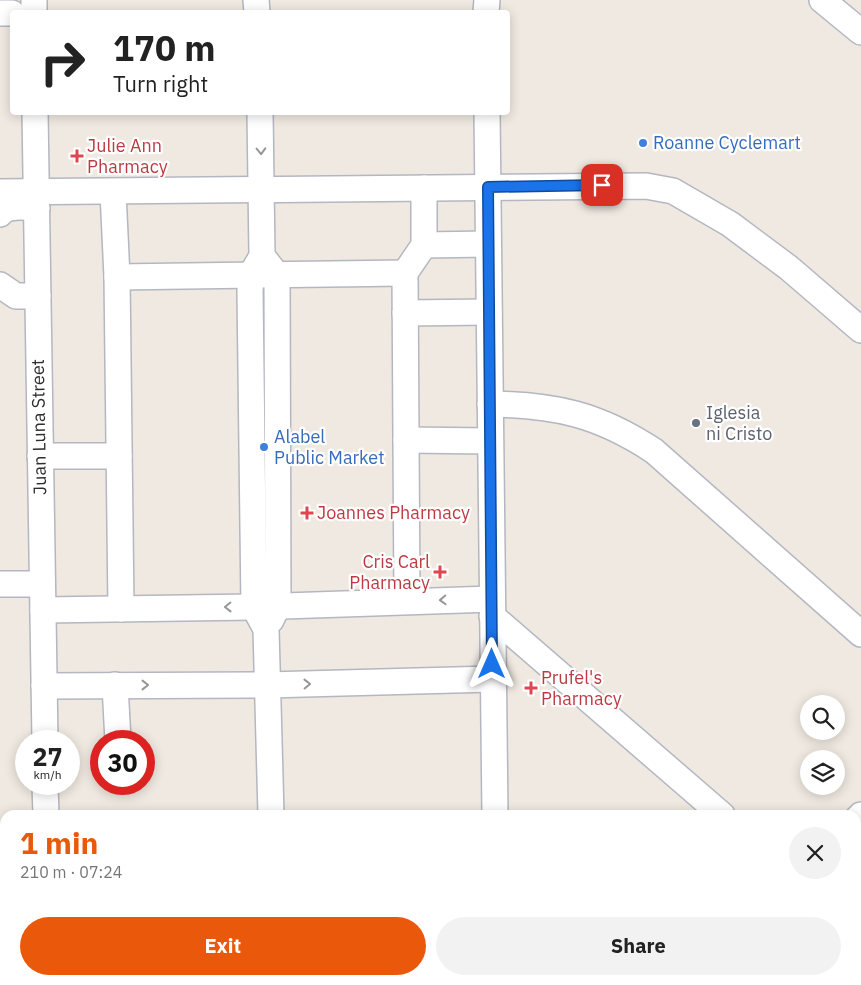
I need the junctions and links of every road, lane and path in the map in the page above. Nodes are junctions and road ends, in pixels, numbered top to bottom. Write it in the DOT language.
graph roads {
  1 [pos="822,0"];
  2 [pos="861,32"];
  3 [pos="34,115"];
  4 [pos="260,115"];
  5 [pos="487,115"];
  6 [pos="488,187"];
  7 [pos="424,188"];
  8 [pos="262,190"];
  9 [pos="113,192"];
  10 [pos="18,201"];
  11 [pos="488,244"];
  12 [pos="424,245"];
  13 [pos="263,269"];
  14 [pos="405,273"];
  15 [pos="117,277"];
  16 [pos="0,285"];
  17 [pos="38,296"];
  18 [pos="489,312"];
  19 [pos="405,313"];
  20 [pos="857,320"];
  21 [pos="490,404"];
  22 [pos="252,435"];
  23 [pos="277,435"];
  24 [pos="406,440"];
  25 [pos="490,441"];
  26 [pos="40,456"];
  27 [pos="119,456"];
  28 [pos="0,584"];
  29 [pos="42,584"];
  30 [pos="407,601"];
  31 [pos="266,606"];
  32 [pos="492,607"];
  33 [pos="122,609"];
  34 [pos="43,610"];
  35 [pos="861,634"];
  36 [pos="492,679"];
  37 [pos="267,684"];
  38 [pos="116,685"];
  39 [pos="44,686"];
  40 [pos="45,730"];
  41 [pos="118,730"];
  42 [pos="45,795"];
  43 [pos="46,810"];
  44 [pos="271,810"];
  45 [pos="495,810"];
  46 [pos="716,810"];
  1 -- 2 [label="street"];
  3 -- 10 [label="street, Juan Luna Street"];
  4 -- 8 [label="street, one-way"];
  5 -- 6 [label="street"];
  6 -- 7 [label="street"];
  6 -- 11 [label="street"];
  6 -- 20 [label="street"];
  7 -- 8 [label="street"];
  7 -- 12 [label="street"];
  8 -- 9 [label="street"];
  8 -- 13 [label="street"];
  9 -- 10 [label="street"];
  9 -- 15 [label="street"];
  10 -- 17 [label="street, Juan Luna Street"];
  11 -- 12 [label="street"];
  11 -- 18 [label="street"];
  12 -- 14 [label="street"];
  13 -- 14 [label="street"];
  13 -- 15 [label="street"];
  13 -- 22 [label="street"];
  13 -- 23 [label="street"];
  14 -- 19 [label="street"];
  15 -- 27 [label="street"];
  16 -- 17 [label="street"];
  17 -- 26 [label="street, Juan Luna Street"];
  18 -- 19 [label="street"];
  18 -- 21 [label="street"];
  19 -- 24 [label="street"];
  21 -- 25 [label="street"];
  21 -- 35 [label="street"];
  22 -- 23 [label="street"];
  22 -- 31 [label="street"];
  23 -- 31 [label="street"];
  24 -- 25 [label="street"];
  24 -- 30 [label="street"];
  25 -- 32 [label="street"];
  26 -- 27 [label="street"];
  26 -- 29 [label="street, Juan Luna Street"];
  27 -- 33 [label="street"];
  28 -- 29 [label="street"];
  29 -- 34 [label="street, Juan Luna Street"];
  30 -- 31 [label="street"];
  32 -- 30 [label="street, one-way"];
  31 -- 33 [label="street, one-way"];
  31 -- 37 [label="street"];
  32 -- 36 [label="street"];
  32 -- 46 [label="street"];
  33 -- 34 [label="street"];
  34 -- 39 [label="street, Juan Luna Street"];
  37 -- 36 [label="street, one-way"];
  36 -- 45 [label="street"];
  38 -- 37 [label="street, one-way"];
  37 -- 44 [label="street"];
  38 -- 39 [label="street"];
  38 -- 41 [label="street"];
  39 -- 40 [label="street, Juan Luna Street"];
  42 -- 43 [label="street"];
}
